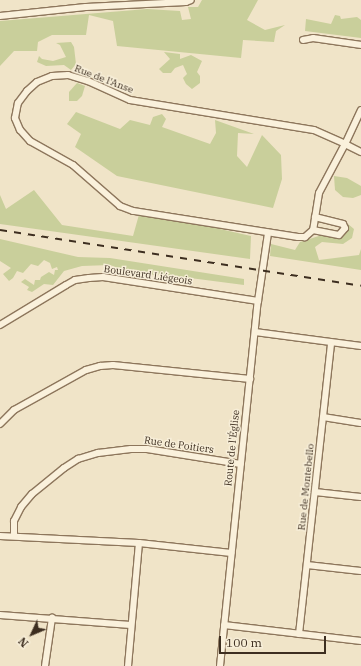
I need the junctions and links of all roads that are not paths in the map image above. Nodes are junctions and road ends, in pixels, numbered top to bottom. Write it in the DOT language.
graph roads {
  1 [pos="191,0"];
  2 [pos="0,16"];
  3 [pos="303,40"];
  4 [pos="361,45"];
  5 [pos="361,110"];
  6 [pos="345,144"];
  7 [pos="361,152"];
  8 [pos="315,217"];
  9 [pos="313,230"];
  10 [pos="268,233"];
  11 [pos="258,301"];
  12 [pos="0,325"];
  13 [pos="255,332"];
  14 [pos="331,343"];
  15 [pos="361,346"];
  16 [pos="250,379"];
  17 [pos="323,417"];
  18 [pos="361,422"];
  19 [pos="0,424"];
  20 [pos="240,464"];
  21 [pos="315,492"];
  22 [pos="361,498"];
  23 [pos="0,536"];
  24 [pos="14,536"];
  25 [pos="139,543"];
  26 [pos="231,553"];
  27 [pos="307,565"];
  28 [pos="361,571"];
  29 [pos="0,615"];
  30 [pos="52,618"];
  31 [pos="131,625"];
  32 [pos="224,625"];
  33 [pos="299,634"];
  34 [pos="361,641"];
  35 [pos="45,666"];
  36 [pos="128,666"];
  37 [pos="220,666"];
  1 -- 2 [label="street"];
  3 -- 4 [label="street"];
  5 -- 6 [label="street"];
  6 -- 7 [label="street, Rue de l'Anse"];
  6 -- 8 [label="street"];
  6 -- 10 [label="street, Rue de l'Anse"];
  8 -- 9 [label="street"];
  8 -- 9 [label="street"];
  9 -- 10 [label="street, Rue de l'Anse"];
  10 -- 11 [label="street, Route de l'Église"];
  11 -- 12 [label="street, Boulevard Liégeois"];
  11 -- 13 [label="street, Route de l'Église"];
  13 -- 14 [label="street"];
  13 -- 16 [label="street, Route de l'Église"];
  14 -- 15 [label="street"];
  14 -- 17 [label="street, Rue de Montebello"];
  16 -- 19 [label="street"];
  16 -- 20 [label="street, Route de l'Église"];
  17 -- 18 [label="street"];
  17 -- 21 [label="street, Rue de Montebello"];
  20 -- 24 [label="street, Rue de Poitiers"];
  20 -- 26 [label="street, Route de l'Église"];
  21 -- 22 [label="street"];
  21 -- 27 [label="street, Rue de Montebello"];
  23 -- 24 [label="street"];
  24 -- 25 [label="street"];
  25 -- 26 [label="street"];
  25 -- 31 [label="street"];
  26 -- 32 [label="street, Route de l'Église"];
  27 -- 28 [label="street"];
  27 -- 33 [label="street, Rue de Montebello"];
  29 -- 30 [label="street"];
  30 -- 31 [label="street"];
  30 -- 35 [label="street"];
  31 -- 36 [label="street"];
  32 -- 33 [label="street"];
  32 -- 37 [label="street, Route de l'Église"];
  33 -- 34 [label="street"];
}
